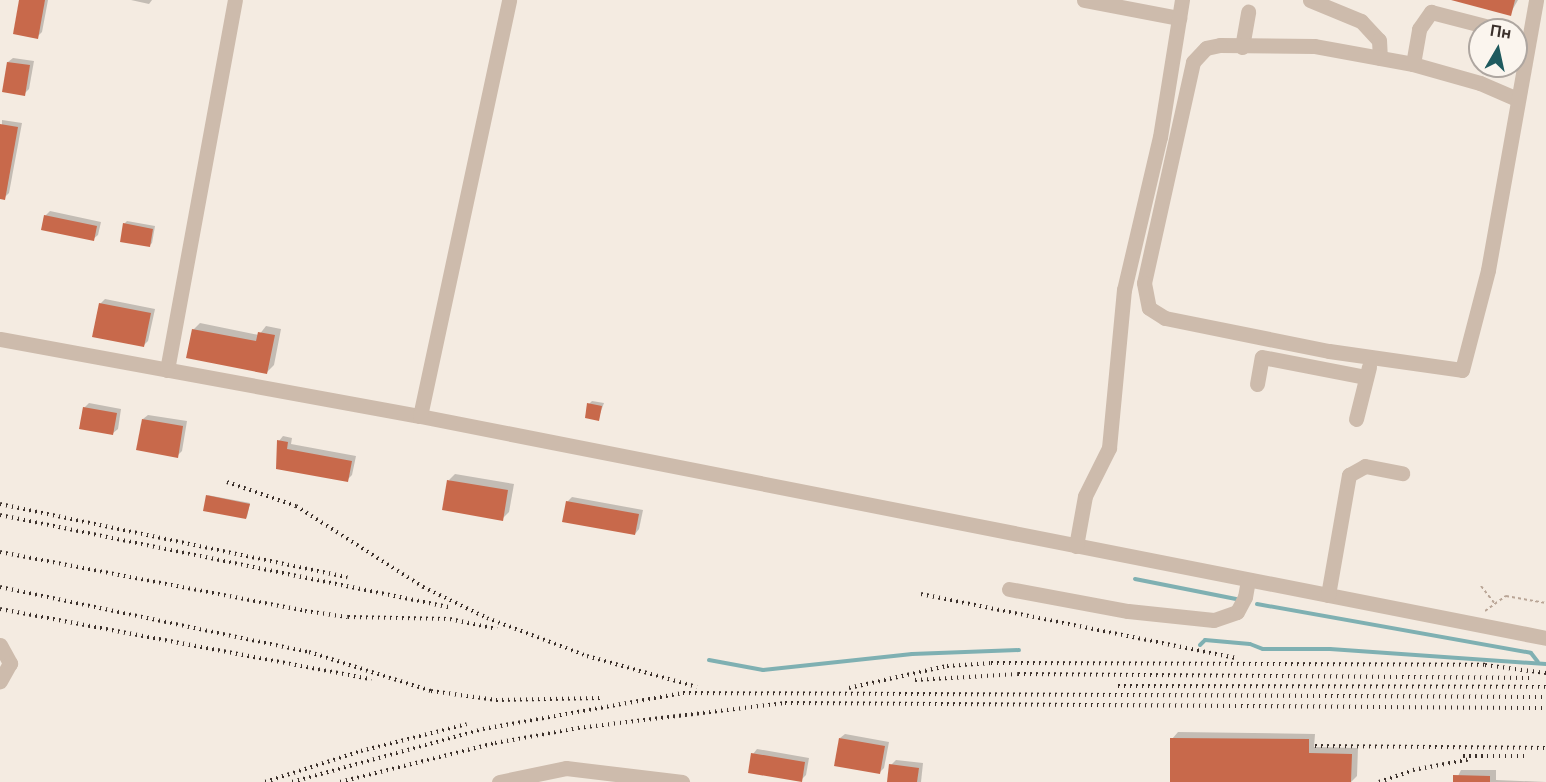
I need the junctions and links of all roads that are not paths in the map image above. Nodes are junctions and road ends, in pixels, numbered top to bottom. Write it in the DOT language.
graph roads {
  1 [pos="235,0"];
  2 [pos="509,0"];
  3 [pos="1084,0"];
  4 [pos="1182,0"];
  5 [pos="1310,0"];
  6 [pos="1536,0"];
  7 [pos="1248,12"];
  8 [pos="1179,18"];
  9 [pos="1528,20"];
  10 [pos="1468,22"];
  11 [pos="1242,47"];
  12 [pos="1380,58"];
  13 [pos="1413,64"];
  14 [pos="1519,78"];
  15 [pos="1517,99"];
  16 [pos="0,339"];
  17 [pos="1372,356"];
  18 [pos="166,370"];
  19 [pos="1366,377"];
  20 [pos="1257,384"];
  21 [pos="420,416"];
  22 [pos="1356,419"];
  23 [pos="1402,473"];
  24 [pos="1076,546"];
  25 [pos="1248,580"];
  26 [pos="1009,589"];
  27 [pos="1328,596"];
  28 [pos="1546,638"];
  29 [pos="0,645"];
  30 [pos="0,681"];
  31 [pos="499,782"];
  32 [pos="682,782"];
  1 -- 18 [label="lane"];
  2 -- 21 [label="lane"];
  3 -- 8 [label="lane"];
  4 -- 8 [label="lane"];
  5 -- 12 [label="lane"];
  6 -- 9 [label="lane"];
  7 -- 11 [label="lane"];
  8 -- 24 [label="lane"];
  10 -- 13 [label="lane"];
  11 -- 12 [label="lane"];
  11 -- 17 [label="lane"];
  12 -- 13 [label="lane"];
  13 -- 15 [label="lane"];
  14 -- 15 [label="lane"];
  15 -- 17 [label="lane"];
  16 -- 18 [label="lane"];
  17 -- 19 [label="lane"];
  18 -- 21 [label="lane"];
  19 -- 20 [label="lane"];
  19 -- 22 [label="lane"];
  21 -- 24 [label="lane"];
  23 -- 27 [label="lane"];
  24 -- 25 [label="lane"];
  25 -- 26 [label="lane"];
  25 -- 27 [label="lane"];
  27 -- 28 [label="lane"];
  29 -- 30 [label="lane"];
  31 -- 32 [label="lane"];
}
